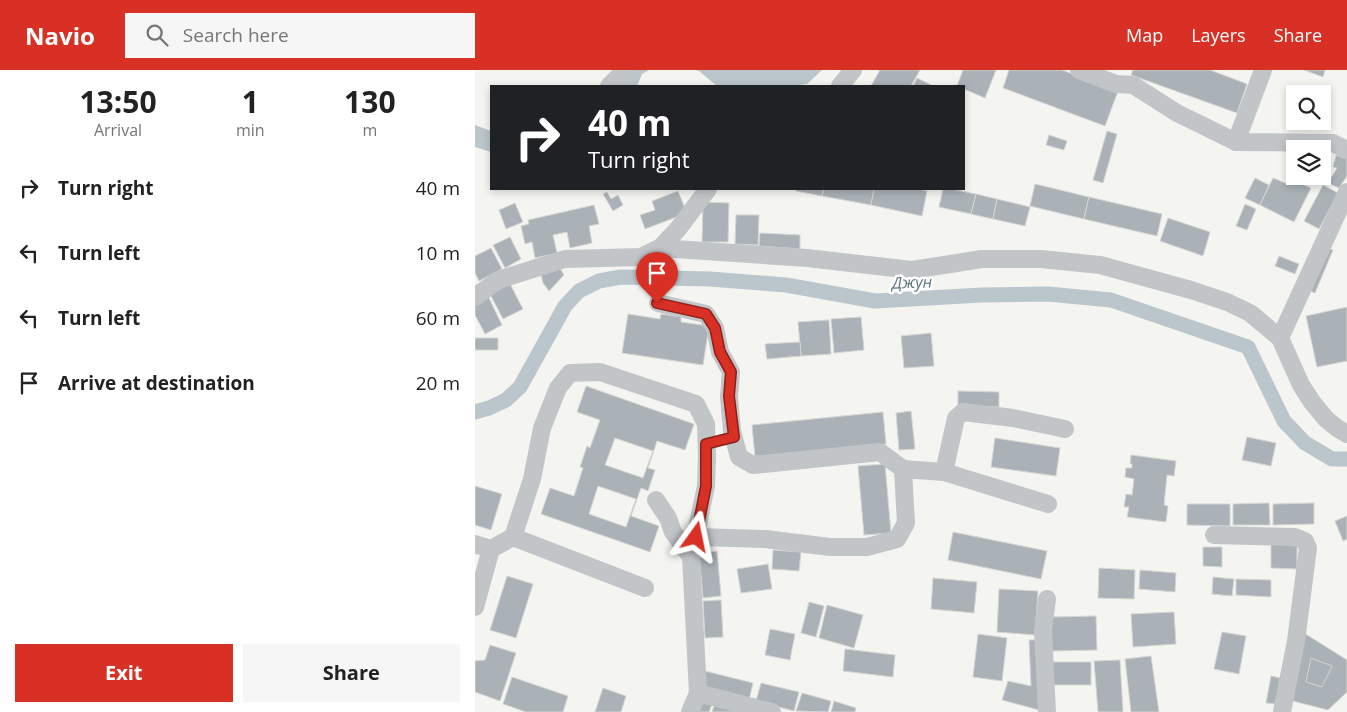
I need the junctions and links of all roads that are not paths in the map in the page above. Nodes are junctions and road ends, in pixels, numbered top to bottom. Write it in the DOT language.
graph roads {
  1 [pos="625,70"];
  2 [pos="853,70"];
  3 [pos="1079,70"];
  4 [pos="1263,70"];
  5 [pos="610,85"];
  6 [pos="841,85"];
  7 [pos="1237,142"];
  8 [pos="1347,150"];
  9 [pos="707,190"];
  10 [pos="1347,192"];
  11 [pos="659,248"];
  12 [pos="475,297"];
  13 [pos="657,303"];
  14 [pos="1280,338"];
  15 [pos="1065,429"];
  16 [pos="1347,434"];
  17 [pos="734,437"];
  18 [pos="706,444"];
  19 [pos="903,469"];
  20 [pos="944,472"];
  21 [pos="656,500"];
  22 [pos="1048,504"];
  23 [pos="1214,535"];
  24 [pos="513,536"];
  25 [pos="696,537"];
  26 [pos="483,547"];
  27 [pos="691,557"];
  28 [pos="645,588"];
  29 [pos="1047,600"];
  30 [pos="475,608"];
  31 [pos="698,692"];
  32 [pos="690,712"];
  33 [pos="772,712"];
  34 [pos="1047,712"];
  35 [pos="1282,712"];
  1 -- 5 [label="street"];
  2 -- 6 [label="street"];
  3 -- 7 [label="street"];
  4 -- 7 [label="street"];
  7 -- 8 [label="street"];
  9 -- 11 [label="street"];
  10 -- 14 [label="street"];
  11 -- 12 [label="street"];
  11 -- 14 [label="street"];
  13 -- 17 [label="street"];
  14 -- 16 [label="street"];
  15 -- 20 [label="street"];
  17 -- 18 [label="street"];
  17 -- 19 [label="street"];
  18 -- 24 [label="street"];
  18 -- 25 [label="street"];
  19 -- 20 [label="street"];
  19 -- 25 [label="street"];
  20 -- 22 [label="street"];
  21 -- 27 [label="street"];
  23 -- 35 [label="street"];
  24 -- 26 [label="street"];
  24 -- 28 [label="street"];
  25 -- 27 [label="street"];
  26 -- 30 [label="street"];
  27 -- 31 [label="street"];
  29 -- 34 [label="street"];
  31 -- 32 [label="street"];
  31 -- 33 [label="street"];
}
